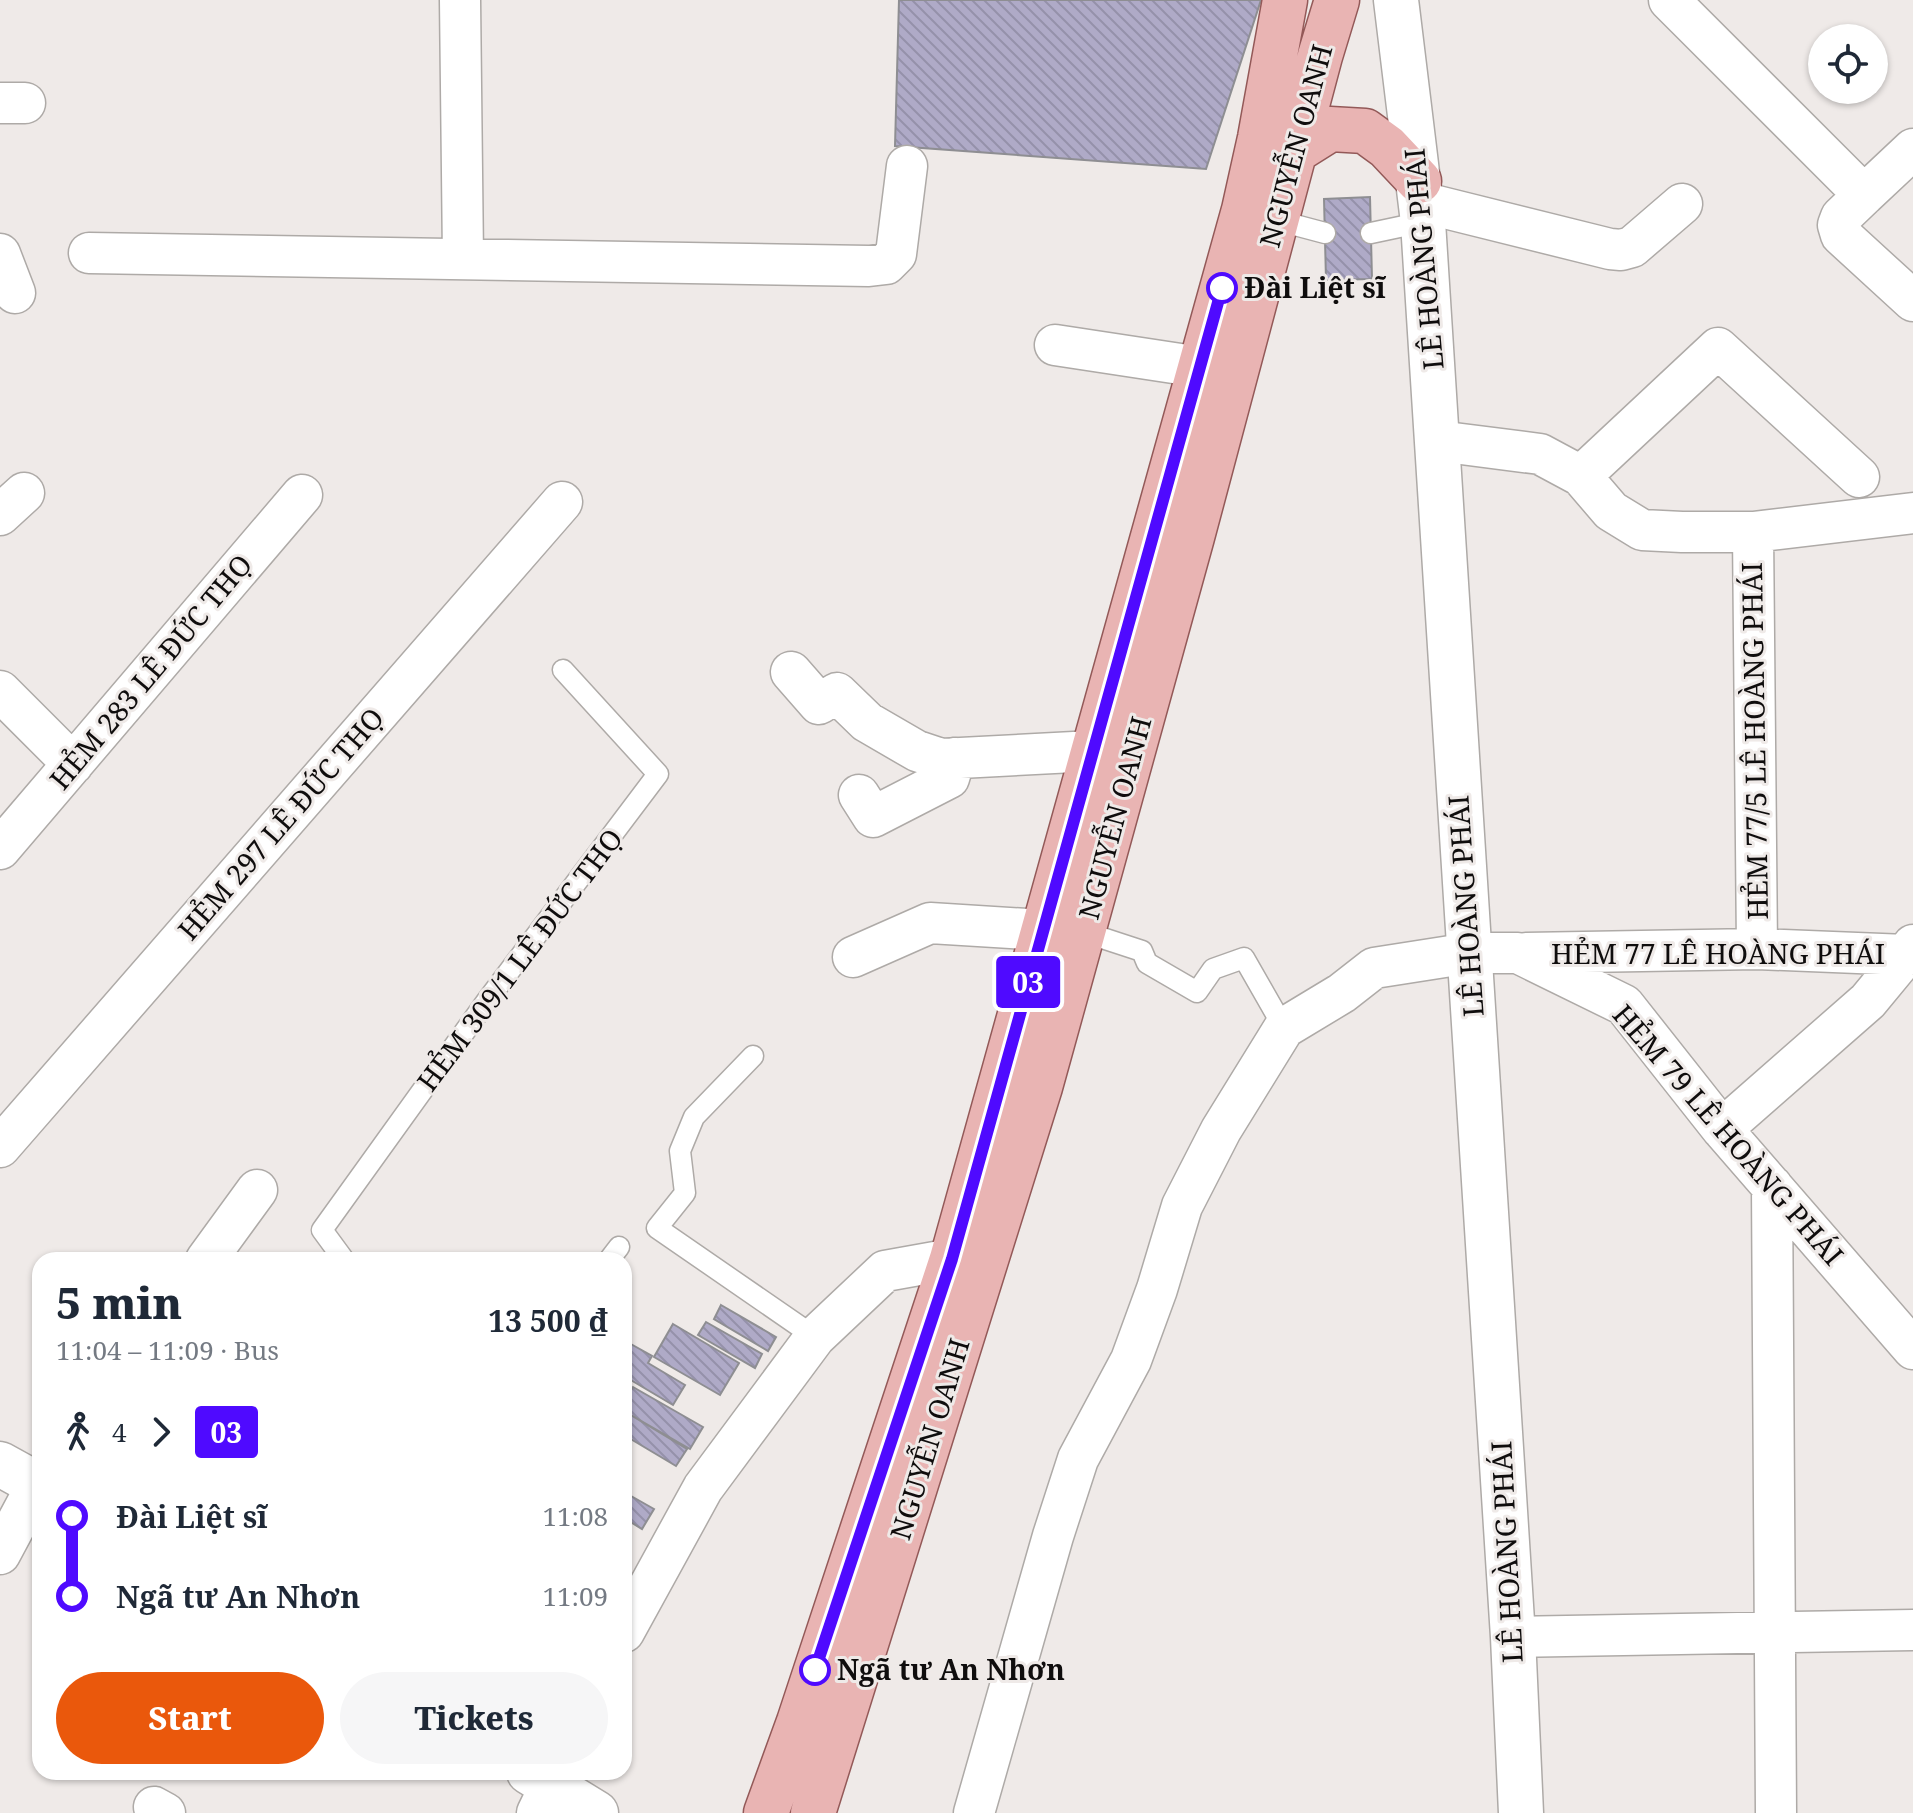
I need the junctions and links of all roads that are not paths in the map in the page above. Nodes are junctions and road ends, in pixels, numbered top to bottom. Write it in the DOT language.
graph roads {
  1 [pos="460,0"];
  2 [pos="1285,0"];
  3 [pos="1337,0"];
  4 [pos="1396,0"];
  5 [pos="1669,0"];
  6 [pos="1913,149"];
  7 [pos="1295,151"];
  8 [pos="907,166"];
  9 [pos="1864,195"];
  10 [pos="1421,202"];
  11 [pos="1682,204"];
  12 [pos="1260,215"];
  13 [pos="1325,233"];
  14 [pos="1371,233"];
  15 [pos="89,253"];
  16 [pos="0,254"];
  17 [pos="463,258"];
  18 [pos="15,293"];
  19 [pos="1913,301"];
  20 [pos="1055,345"];
  21 [pos="1200,367"];
  22 [pos="1438,441"];
  23 [pos="1581,476"];
  24 [pos="1859,477"];
  25 [pos="302,495"];
  26 [pos="562,502"];
  27 [pos="1913,513"];
  28 [pos="1753,532"];
  29 [pos="563,670"];
  30 [pos="791,672"];
  31 [pos="0,691"];
  32 [pos="1093,751"];
  33 [pos="955,758"];
  34 [pos="73,764"];
  35 [pos="859,795"];
  36 [pos="0,849"];
  37 [pos="1063,932"];
  38 [pos="1757,949"];
  39 [pos="1470,953"];
  40 [pos="1518,953"];
  41 [pos="1911,954"];
  42 [pos="853,957"];
  43 [pos="1284,1028"];
  44 [pos="753,1056"];
  45 [pos="1722,1129"];
  46 [pos="0,1147"];
  47 [pos="1772,1186"];
  48 [pos="257,1190"];
  49 [pos="212,1252"];
  50 [pos="338,1252"];
  51 [pos="952,1259"];
  52 [pos="815,1337"];
  53 [pos="1913,1349"];
  54 [pos="26,1478"];
  55 [pos="0,1554"];
  56 [pos="632,1617"];
  57 [pos="1912,1622"];
  58 [pos="1775,1633"];
  59 [pos="1513,1637"];
  60 [pos="544,1786"];
  61 [pos="596,1813"];
  62 [pos="766,1813"];
  63 [pos="813,1813"];
  64 [pos="974,1813"];
  65 [pos="1521,1813"];
  66 [pos="1776,1813"];
  1 -- 17 [label="street"];
  2 -- 12 [label="main road, NGUYỄN OANH"];
  3 -- 7 [label="main road, NGUYỄN OANH"];
  4 -- 10 [label="street, LÊ HOÀNG PHÁI"];
  5 -- 9 [label="street"];
  6 -- 9 [label="street"];
  7 -- 10 [label="main road"];
  7 -- 12 [label="main road, NGUYỄN OANH"];
  8 -- 17 [label="street"];
  9 -- 19 [label="street"];
  10 -- 11 [label="street"];
  10 -- 14 [label="lane"];
  10 -- 22 [label="street, LÊ HOÀNG PHÁI"];
  12 -- 13 [label="lane"];
  12 -- 21 [label="main road, NGUYỄN OANH"];
  12 -- 37 [label="main road, NGUYỄN OANH"];
  15 -- 17 [label="street"];
  16 -- 18 [label="street"];
  20 -- 21 [label="street"];
  21 -- 32 [label="main road, NGUYỄN OANH"];
  22 -- 23 [label="street"];
  22 -- 39 [label="street, LÊ HOÀNG PHÁI"];
  23 -- 24 [label="street"];
  23 -- 28 [label="street"];
  25 -- 34 [label="street, HẺM 283 LÊ ĐỨC THỌ"];
  26 -- 46 [label="street, HẺM 297 LÊ ĐỨC THỌ"];
  27 -- 28 [label="street"];
  28 -- 38 [label="street, HẺM 77/5 LÊ HOÀNG PHÁI"];
  29 -- 50 [label="lane, HẺM 309/1 LÊ ĐỨC THỌ"];
  30 -- 33 [label="street"];
  31 -- 34 [label="street"];
  32 -- 33 [label="street"];
  32 -- 37 [label="main road, NGUYỄN OANH"];
  33 -- 35 [label="street"];
  34 -- 36 [label="street, HẺM 283 LÊ ĐỨC THỌ"];
  37 -- 42 [label="street"];
  37 -- 43 [label="lane"];
  37 -- 51 [label="main road, NGUYỄN OANH"];
  37 -- 63 [label="main road, NGUYỄN OANH"];
  38 -- 40 [label="street, HẺM 77 LÊ HOÀNG PHÁI"];
  38 -- 41 [label="street, HẺM 77 LÊ HOÀNG PHÁI"];
  39 -- 40 [label="street, HẺM 79 LÊ HOÀNG PHÁI"];
  39 -- 43 [label="street, HẺM 79 LÊ HOÀNG PHÁI"];
  39 -- 59 [label="street, LÊ HOÀNG PHÁI"];
  40 -- 45 [label="street, HẺM 79 LÊ HOÀNG PHÁI"];
  41 -- 45 [label="street"];
  43 -- 64 [label="street"];
  44 -- 52 [label="lane"];
  45 -- 47 [label="street, HẺM 79 LÊ HOÀNG PHÁI"];
  47 -- 53 [label="street, HẺM 79 LÊ HOÀNG PHÁI"];
  47 -- 58 [label="street"];
  48 -- 49 [label="street"];
  51 -- 52 [label="street"];
  51 -- 62 [label="main road, NGUYỄN OANH"];
  52 -- 56 [label="street"];
  54 -- 55 [label="street"];
  57 -- 58 [label="street"];
  58 -- 59 [label="street"];
  58 -- 66 [label="street"];
  59 -- 65 [label="street, LÊ HOÀNG PHÁI"];
  60 -- 61 [label="street"];
}
